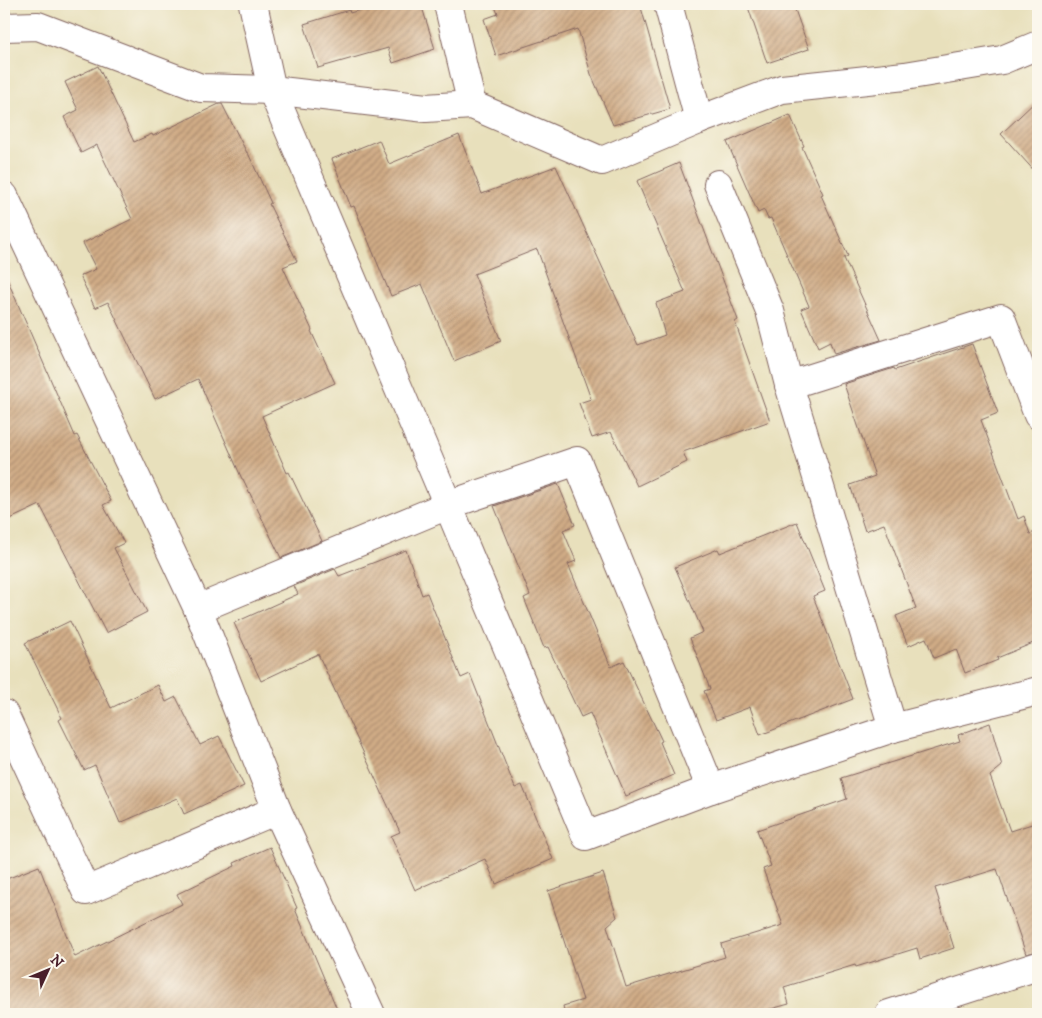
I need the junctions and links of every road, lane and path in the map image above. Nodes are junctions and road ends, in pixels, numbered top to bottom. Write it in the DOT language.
graph roads {
  1 [pos="253,4"];
  2 [pos="448,4"];
  3 [pos="668,4"];
  4 [pos="4,27"];
  5 [pos="1038,45"];
  6 [pos="272,90"];
  7 [pos="472,105"];
  8 [pos="699,120"];
  9 [pos="718,184"];
  10 [pos="4,196"];
  11 [pos="789,385"];
  12 [pos="1038,415"];
  13 [pos="448,505"];
  14 [pos="198,609"];
  15 [pos="1038,691"];
  16 [pos="4,714"];
  17 [pos="893,728"];
  18 [pos="711,788"];
  19 [pos="277,810"];
  20 [pos="1038,966"];
  21 [pos="371,1014"];
  22 [pos="889,1014"];
  1 -- 6 [label="street"];
  2 -- 7 [label="street"];
  3 -- 8 [label="street"];
  4 -- 6 [label="street"];
  5 -- 8 [label="street"];
  6 -- 7 [label="street"];
  6 -- 13 [label="street"];
  7 -- 8 [label="street"];
  9 -- 11 [label="street"];
  10 -- 14 [label="street"];
  11 -- 12 [label="street"];
  11 -- 17 [label="street"];
  13 -- 14 [label="street"];
  13 -- 18 [label="street"];
  13 -- 18 [label="street"];
  14 -- 19 [label="street"];
  15 -- 17 [label="street"];
  16 -- 19 [label="street"];
  17 -- 18 [label="street"];
  19 -- 21 [label="street"];
  20 -- 22 [label="street"];
}
